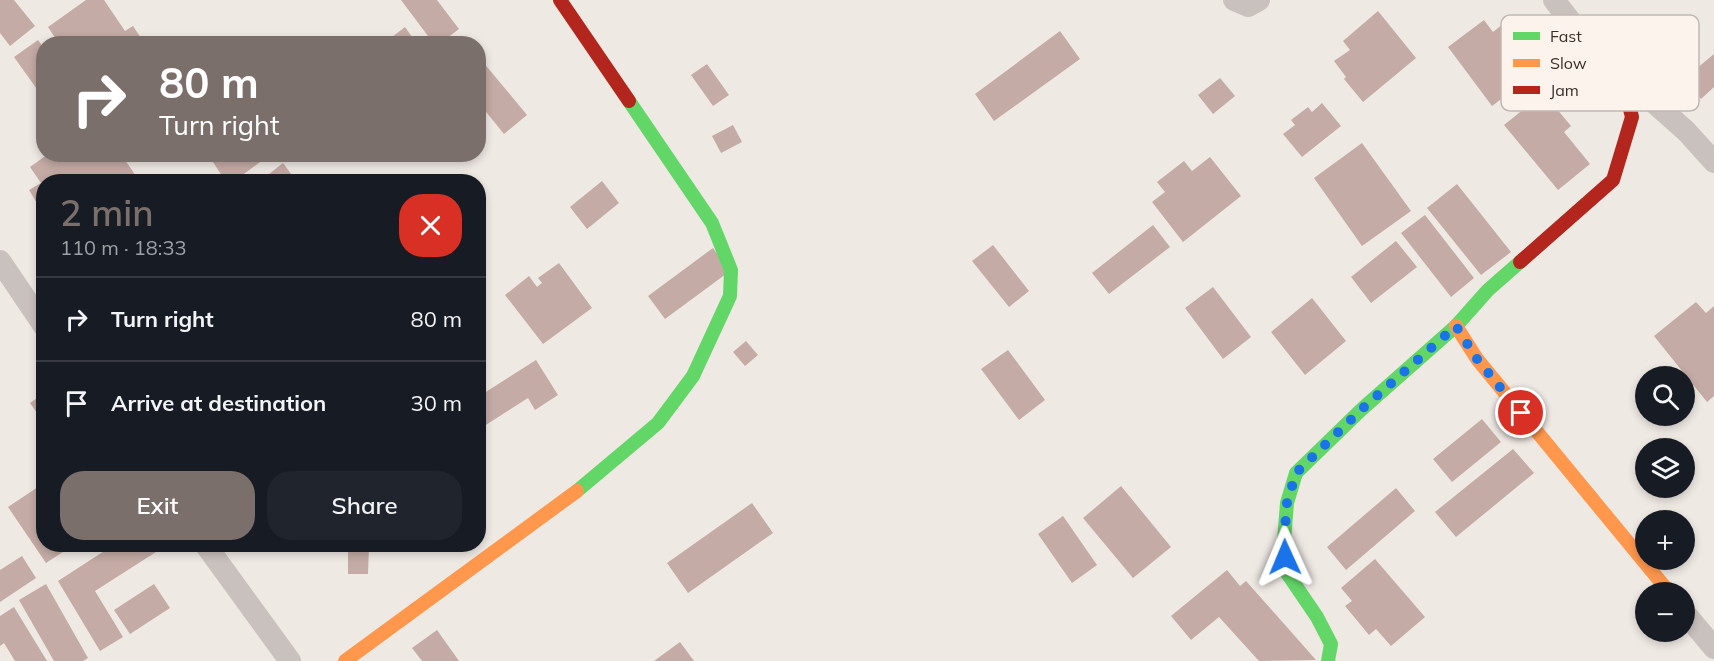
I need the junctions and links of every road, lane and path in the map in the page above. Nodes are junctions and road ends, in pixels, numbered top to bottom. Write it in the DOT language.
graph roads {
  1 [pos="560,0"];
  2 [pos="1234,0"];
  3 [pos="1259,0"];
  4 [pos="1554,0"];
  5 [pos="1566,15"];
  6 [pos="1630,111"];
  7 [pos="1663,111"];
  8 [pos="1714,162"];
  9 [pos="0,261"];
  10 [pos="36,314"];
  11 [pos="1456,326"];
  12 [pos="211,552"];
  13 [pos="1661,582"];
  14 [pos="1695,625"];
  15 [pos="1714,648"];
  16 [pos="290,661"];
  17 [pos="345,661"];
  18 [pos="1328,661"];
  1 -- 17 [label="street"];
  2 -- 3 [label="street"];
  4 -- 5 [label="street"];
  6 -- 11 [label="street"];
  7 -- 8 [label="street"];
  9 -- 10 [label="street"];
  11 -- 13 [label="street"];
  11 -- 18 [label="street"];
  12 -- 16 [label="street"];
  14 -- 15 [label="street"];
}
